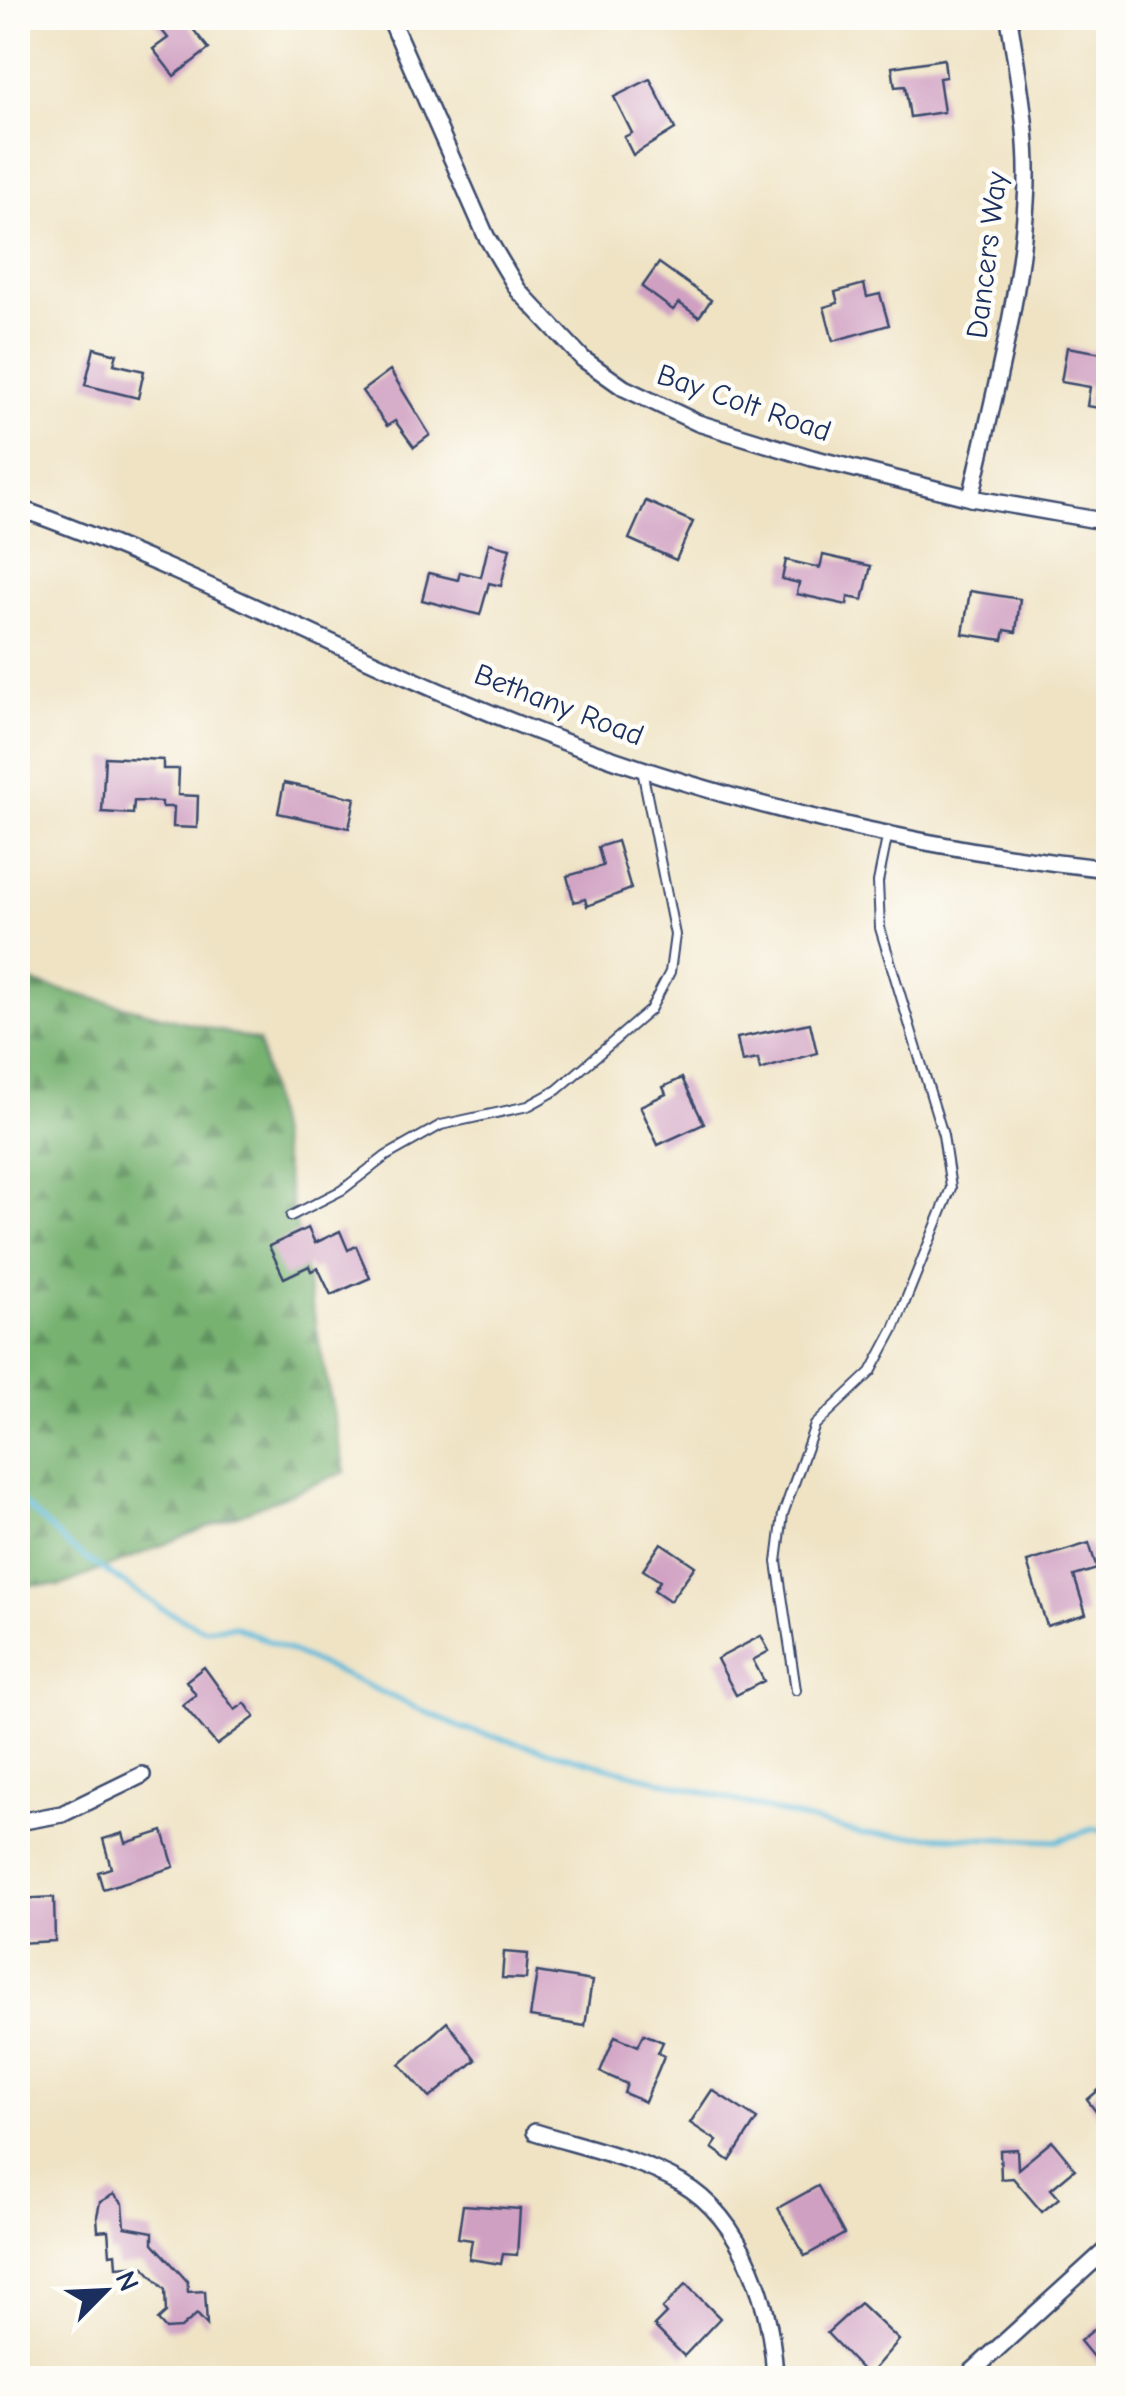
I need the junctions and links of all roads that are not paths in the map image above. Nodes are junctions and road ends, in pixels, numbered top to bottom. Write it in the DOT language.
graph roads {
  1 [pos="390,18"];
  2 [pos="1009,18"];
  3 [pos="971,498"];
  4 [pos="18,508"];
  5 [pos="1108,522"];
  6 [pos="641,766"];
  7 [pos="888,833"];
  8 [pos="1108,869"];
  9 [pos="291,1216"];
  10 [pos="796,1690"];
  11 [pos="142,1775"];
  12 [pos="18,1822"];
  13 [pos="535,2132"];
  14 [pos="1108,2248"];
  15 [pos="775,2378"];
  16 [pos="965,2378"];
  1 -- 3 [label="street, Bay Colt Road"];
  2 -- 3 [label="street, Dancers Way"];
  3 -- 5 [label="street, Bay Colt Road"];
  4 -- 6 [label="street, Bethany Road"];
  6 -- 7 [label="street, Bethany Road"];
  6 -- 9 [label="lane"];
  7 -- 8 [label="street, Bethany Road"];
  7 -- 10 [label="lane"];
  11 -- 12 [label="street"];
  13 -- 15 [label="street"];
  14 -- 16 [label="street"];
}
